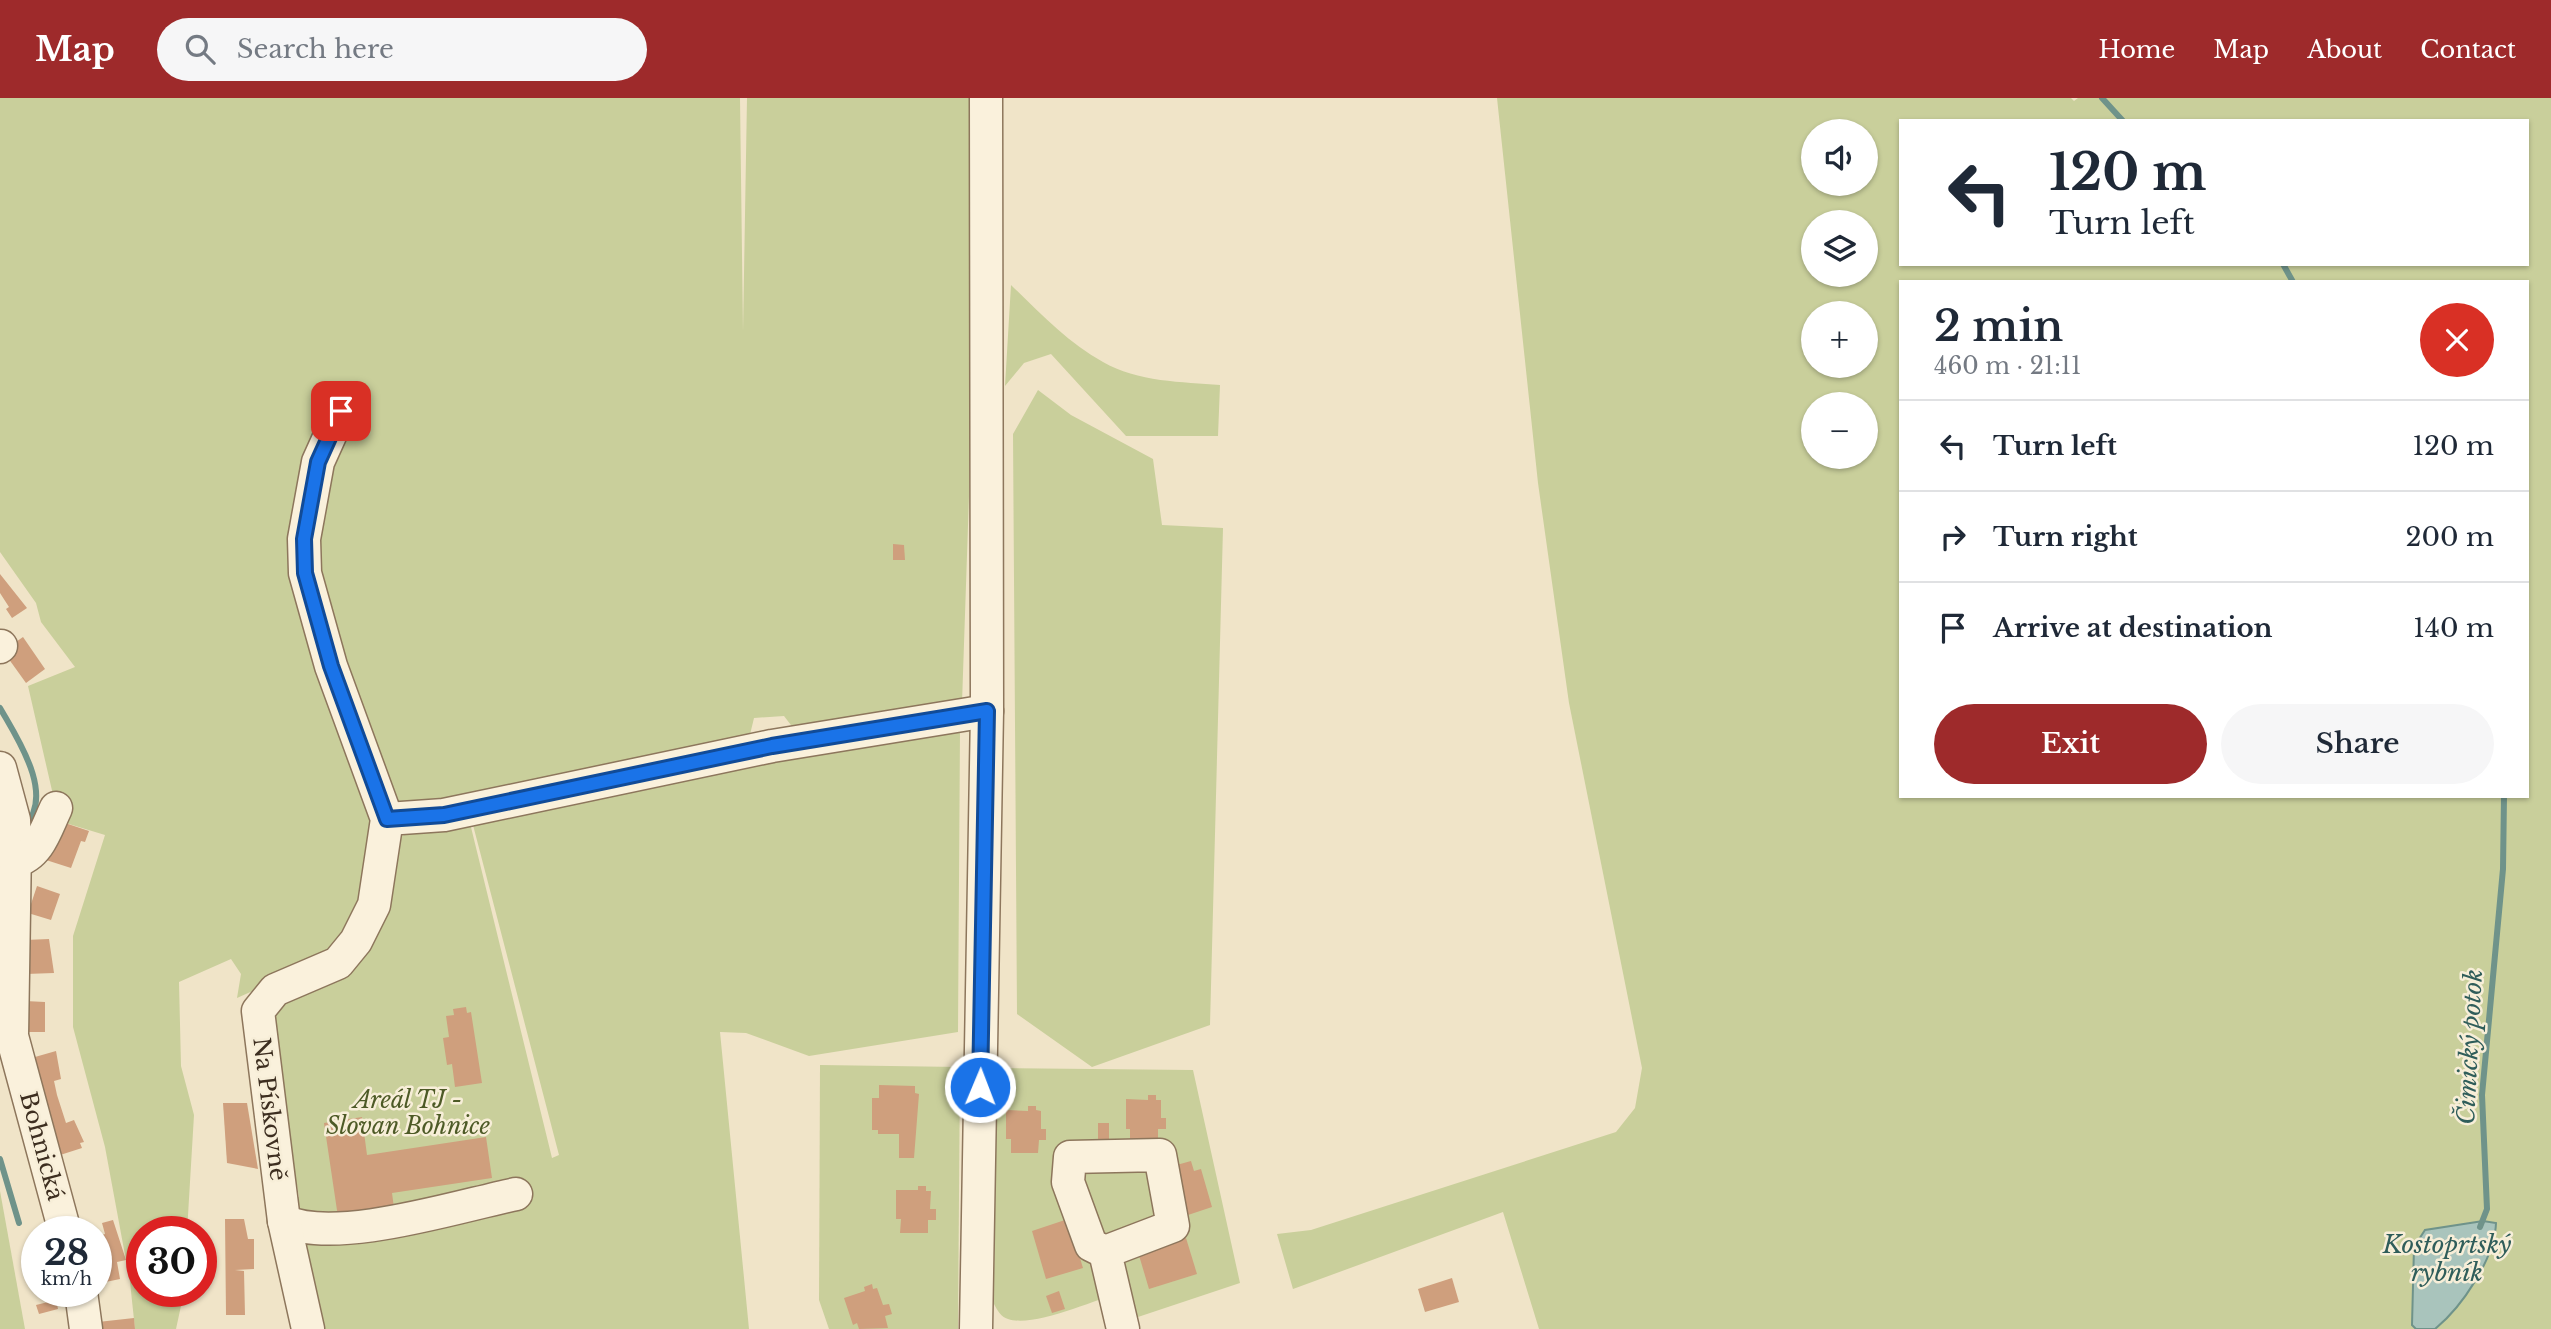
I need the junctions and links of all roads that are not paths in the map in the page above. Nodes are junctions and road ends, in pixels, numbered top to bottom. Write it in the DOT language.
graph roads {
  1 [pos="986,98"];
  2 [pos="341,411"];
  3 [pos="987,711"];
  4 [pos="0,768"];
  5 [pos="56,808"];
  6 [pos="387,819"];
  7 [pos="15,842"];
  8 [pos="516,1194"];
  9 [pos="61,1216"];
  10 [pos="284,1221"];
  11 [pos="1105,1252"];
  12 [pos="83,1307"];
  13 [pos="86,1329"];
  14 [pos="308,1329"];
  15 [pos="976,1329"];
  16 [pos="1123,1329"];
  1 -- 3 [label="street"];
  2 -- 6 [label="street"];
  3 -- 6 [label="street"];
  3 -- 15 [label="street"];
  4 -- 7 [label="street, Bohnická"];
  5 -- 7 [label="street"];
  6 -- 10 [label="street, Na Pískovně"];
  7 -- 9 [label="street, Bohnická"];
  8 -- 10 [label="street"];
  10 -- 14 [label="street, Na Pískovně"];
  11 -- 16 [label="street"];
  12 -- 13 [label="street"];
}
